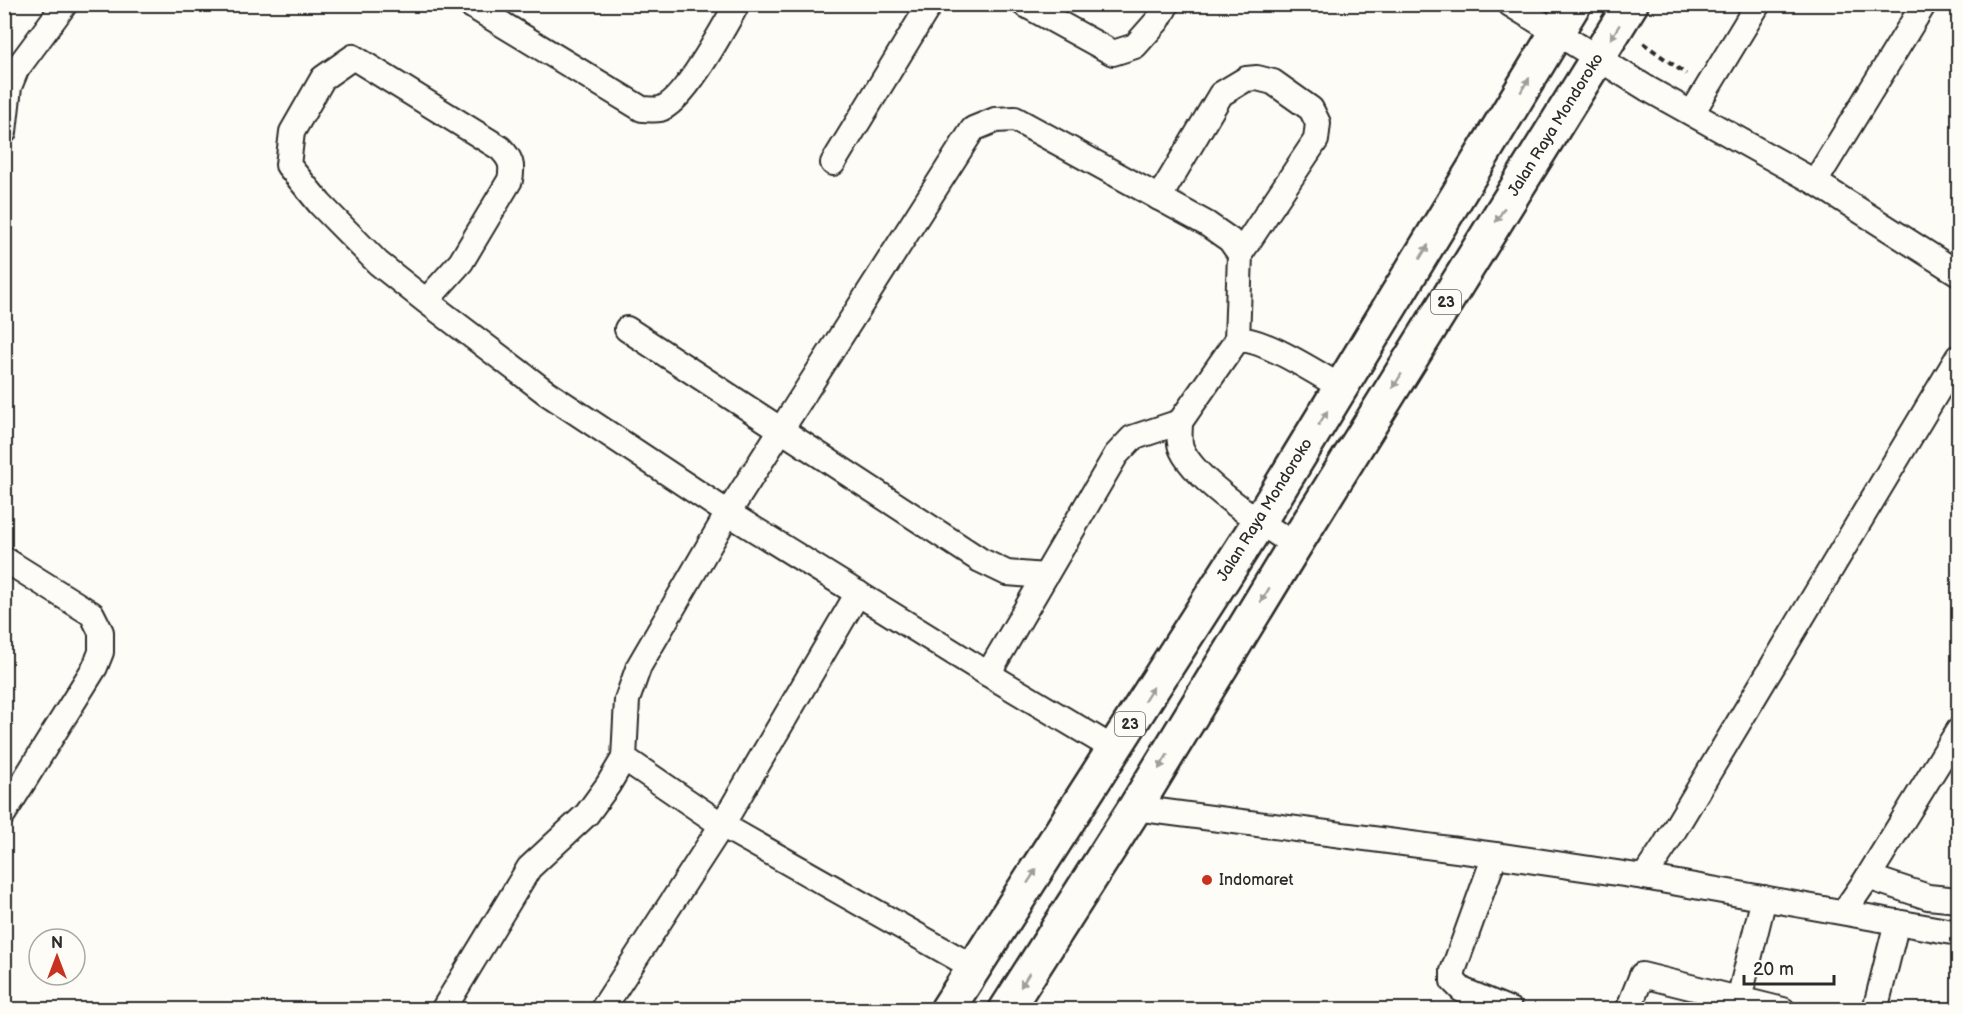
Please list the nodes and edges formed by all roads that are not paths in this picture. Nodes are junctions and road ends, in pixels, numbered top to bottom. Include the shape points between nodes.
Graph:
1 (469, 4) edge
2 (736, 4) edge
3 (930, 4) edge
4 (1024, 4) edge
5 (1167, 4) edge
6 (1510, 4) edge
7 (1574, 4) edge
8 (1631, 4) edge
9 (1758, 4) edge
10 (1924, 4) edge
11 (65, 6) edge
12 (1557, 33) junction
13 (1598, 59) junction
14 (1692, 113) junction
15 (4, 132) edge
16 (833, 163) dead end
17 (1815, 182) junction
18 (1159, 198) junction
19 (1240, 254) junction
20 (1959, 273) edge
21 (426, 301) junction
22 (627, 329) dead end
23 (1237, 340) junction
24 (1959, 357) edge
25 (1342, 388) junction
26 (1179, 422) junction
27 (781, 430) junction
28 (728, 513) junction
29 (1259, 522) junction
30 (1295, 545) junction
31 (4, 559) edge
32 (1045, 576) junction
33 (858, 593) junction
34 (988, 674) junction
35 (1959, 731) edge
36 (1114, 749) junction
37 (624, 758) junction
38 (1135, 808) junction
39 (4, 813) edge
40 (722, 825) junction
41 (1495, 855) junction
42 (1644, 877) junction
43 (1868, 877) junction
44 (1764, 898) junction
45 (1959, 900) edge
46 (1844, 912) junction
47 (1897, 922) junction
48 (1000, 925) junction
49 (1959, 933) edge
50 (1043, 950) junction
51 (973, 967) junction
52 (1739, 999) junction
53 (443, 1010) edge
54 (602, 1010) edge
55 (947, 1010) edge
56 (1006, 1010) edge
57 (1510, 1010) edge
58 (1628, 1010) edge
59 (1783, 1010) edge
60 (1875, 1010) edge

1 - 2 street via 642,109 660,109 676,99
3 - 16 street
4 - 5 street via 1113,53 1135,46
6 - 12 street
7 - 12 highway, Jalan Raya Mondoroko / 23
8 -> 13 highway, Jalan Raya Mondoroko / 23
9 - 14 street
10 - 17 street
11 - 15 street via 16,70 9,87
12 - 13 street
25 -> 12 highway, Jalan Raya Mondoroko / 23
13 - 14 street
13 -> 30 highway, Jalan Raya Mondoroko / 23
14 - 17 street
17 - 20 street
18 - 19 street via 1230,240
18 - 19 street via 1221,94 1246,79 1273,82 1311,109 1318,123 1316,140
18 - 27 street via 1015,119 994,120 973,129
19 - 23 street
21 - 21 street via 461,262 510,180 510,157 353,57 323,78 292,132 288,165 378,263
21 - 28 street via 547,393
22 - 27 street
23 - 25 street via 1250,340 1302,363
23 - 26 street
24 - 42 street
29 -> 25 highway, Jalan Raya Mondoroko / 23
26 - 29 street via 1180,446 1187,460
26 - 32 street via 1124,444
27 - 28 street
27 - 32 street via 980,560 1007,573
28 - 33 street
28 - 37 street via 639,666 627,700
29 - 30 street
36 -> 29 highway, Jalan Raya Mondoroko / 23
30 -> 38 highway, Jalan Raya Mondoroko / 23
31 - 39 street via 92,614 101,632 94,667
32 - 34 street
33 - 34 street
33 - 40 street
34 - 36 street
35 - 43 street
48 -> 36 highway, Jalan Raya Mondoroko / 23
37 - 40 street
37 - 53 street via 587,814 529,868
38 - 41 street
38 - 50 highway, Jalan Raya Mondoroko / 23
40 - 51 street
40 - 54 street
41 - 42 street
41 - 57 street via 1454,971 1454,981 1462,990
42 - 44 street
43 - 45 street via 1928,897
43 - 46 street
44 - 46 street
44 - 52 street
46 - 47 street
47 - 49 street
47 - 60 street
48 - 50 highway
48 - 51 highway, Jalan Raya Mondoroko / 23
50 -> 56 highway, Jalan Raya Mondoroko / 23
51 - 55 highway, Jalan Raya Mondoroko / 23
52 - 58 street via 1642,975
52 - 59 street

